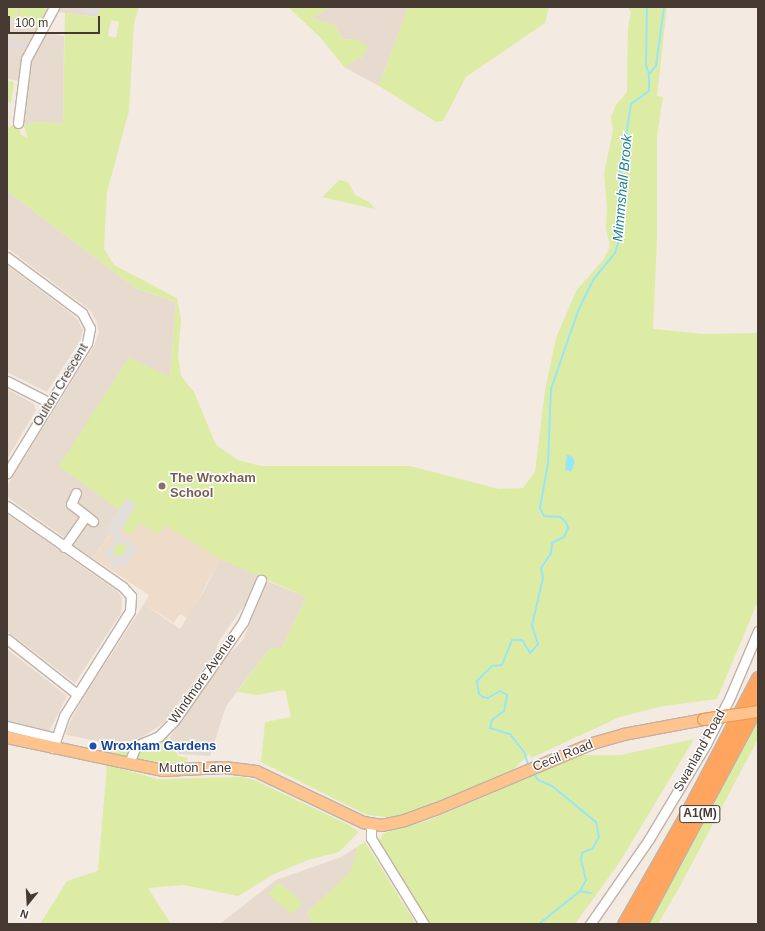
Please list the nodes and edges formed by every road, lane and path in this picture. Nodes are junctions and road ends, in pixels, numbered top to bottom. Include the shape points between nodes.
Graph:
1 (54, 7) edge
2 (18, 123) dead end
3 (7, 257) edge
4 (7, 381) edge
5 (50, 404) junction
6 (7, 473) edge
7 (76, 493) dead end
8 (7, 506) edge
9 (64, 547) junction
10 (261, 580) dead end
11 (758, 631) edge
12 (7, 639) edge
13 (758, 678) edge
14 (78, 694) junction
15 (758, 703) edge
16 (758, 711) edge
17 (7, 726) edge
18 (7, 737) edge
19 (55, 743) junction
20 (129, 763) junction
21 (373, 824) junction
22 (424, 924) edge
23 (590, 924) edge
24 (624, 924) edge
25 (640, 924) edge

1 - 2 street via 26,60
3 - 5 street, Oulton Crescent via 82,313 90,328 89,339
4 - 5 street
5 - 6 street, Oulton Crescent
7 - 9 street via 71,504 89,519
8 - 9 street
9 - 14 street via 123,587 129,592 132,602 129,614
10 - 20 street, Windmore Avenue via 243,622 174,721 159,736 136,746
11 - 23 street, Swanland Road via 730,697 706,744 649,838
12 - 14 street
13 - 24 highway, A1(M) via 685,818
14 - 19 street via 64,716
15 - 25 highway, A1(M)
16 - 21 main road, Cecil Road, bridge via 622,734 404,820 388,825
17 - 19 street, Mutton Lane
18 - 19 main road, Mutton Lane
19 - 20 main road, Mutton Lane
20 - 21 main road, Mutton Lane via 162,770 224,767 256,771
21 - 22 street via 371,838

